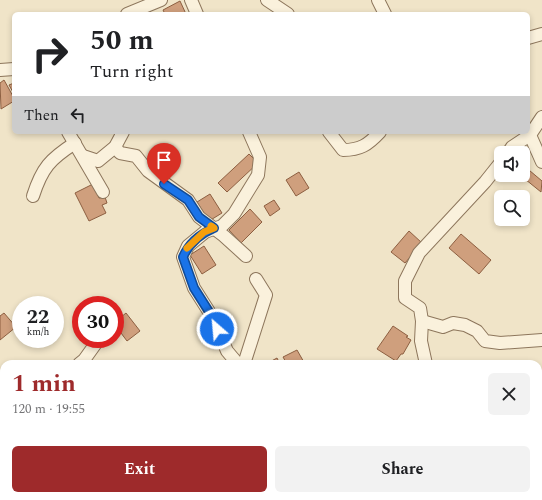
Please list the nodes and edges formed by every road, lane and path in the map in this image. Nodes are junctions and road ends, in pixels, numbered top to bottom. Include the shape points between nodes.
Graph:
1 (161, 0) edge
2 (191, 0) edge
3 (267, 0) edge
4 (378, 0) edge
5 (132, 12) edge
6 (196, 12) edge
7 (285, 12) edge
8 (383, 12) edge
9 (542, 34) edge
10 (530, 37) edge
11 (12, 69) edge
12 (0, 70) edge
13 (542, 117) edge
14 (69, 134) edge
15 (122, 134) edge
16 (250, 134) edge
17 (331, 134) edge
18 (378, 134) edge
19 (530, 135) junction
20 (75, 143) junction
21 (514, 146) edge
22 (115, 147) junction
23 (83, 156) junction
24 (542, 162) edge
25 (494, 171) edge
26 (103, 192) dead end
27 (33, 196) dead end
28 (214, 228) junction
29 (246, 256) dead end
30 (256, 278) dead end
31 (422, 321) junction
32 (542, 340) edge
33 (93, 348) edge
34 (84, 360) edge
35 (234, 360) edge
36 (245, 360) edge
37 (425, 360) edge

1 - 5 street
2 - 6 street
3 - 7 street
4 - 8 street
9 - 10 street
11 - 12 street
13 - 19 street
14 - 20 street
15 - 22 street
16 - 28 street via 260,157 258,175 234,214 222,226
17 - 18 street via 343,150 356,150 372,141
19 - 21 street
19 - 24 street
20 - 23 street
20 - 27 street via 53,157 39,177
22 - 23 street via 98,161
22 - 28 street via 120,153 136,156 148,171 188,200 199,217
23 - 26 street
25 - 31 street via 419,253 405,281 405,298 420,308
28 - 29 street
28 - 35 street via 204,232 188,246 183,257 194,288 213,318 226,351
30 - 36 street via 266,295
31 - 32 street via 443,327 453,323 465,325 477,331 485,341 500,343
31 - 37 street via 421,341
33 - 34 street

